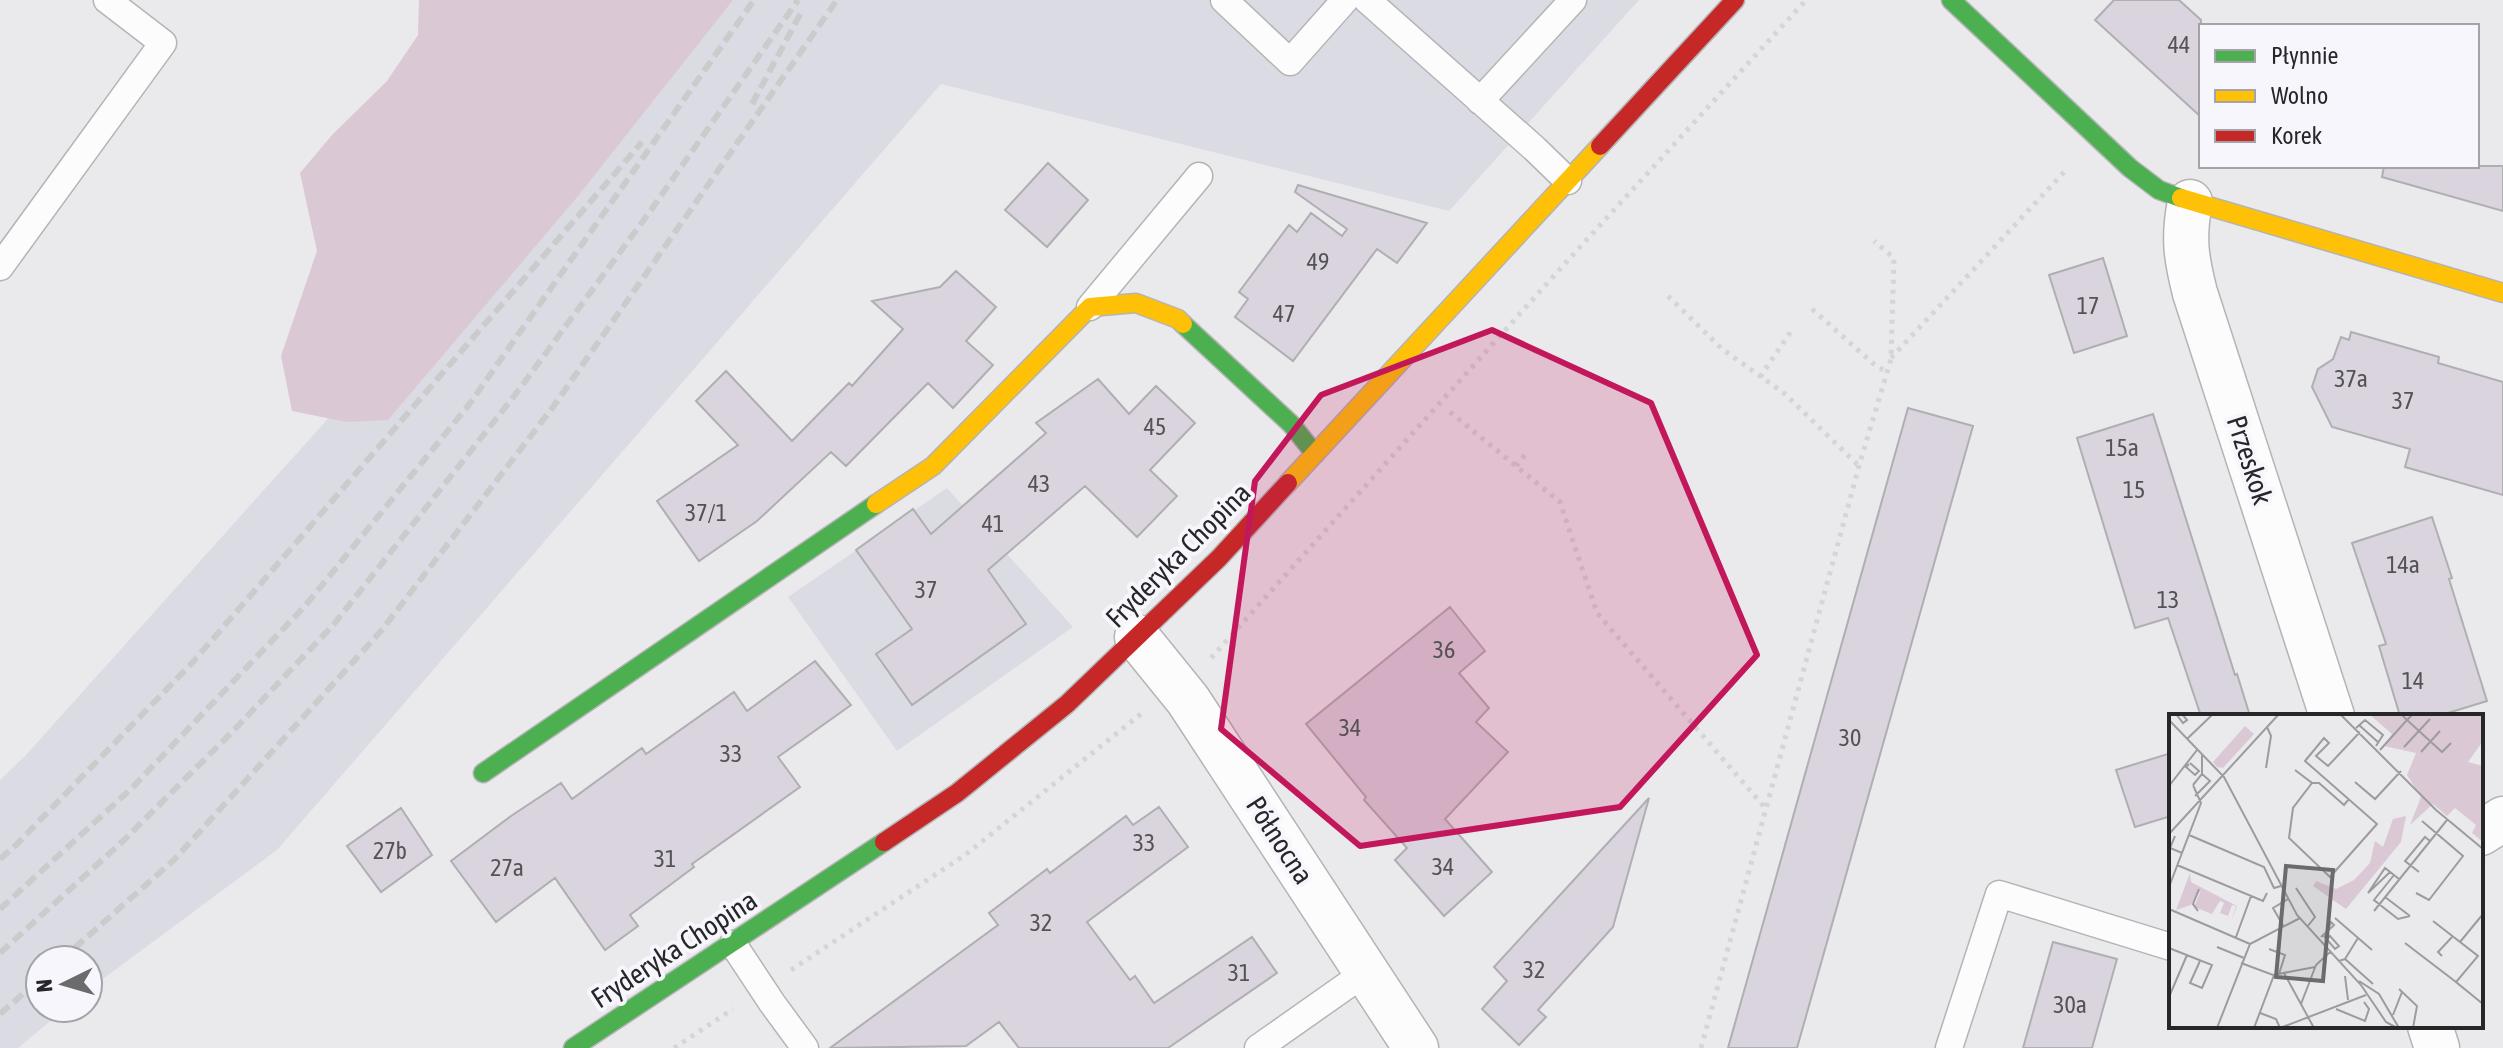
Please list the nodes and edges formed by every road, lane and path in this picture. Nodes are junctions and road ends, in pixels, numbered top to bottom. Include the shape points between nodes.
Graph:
1 (107, 0) edge
2 (1224, 0) edge
3 (1345, 0) edge
4 (1367, 0) edge
5 (1735, 0) edge
6 (1951, 0) edge
7 (1564, 3) edge
8 (1480, 101) junction
9 (2077, 158) dead end
10 (1199, 176) dead end
11 (1568, 181) junction
12 (2190, 202) junction
13 (1874, 241) dead end
14 (0, 267) edge
15 (2503, 293) edge
16 (1668, 296) dead end
17 (1090, 307) junction
18 (1812, 309) dead end
19 (1792, 330) dead end
20 (1891, 359) junction
21 (1887, 371) junction
22 (1760, 377) junction
23 (1450, 412) dead end
24 (1528, 451) dead end
25 (1315, 454) junction
26 (1516, 466) junction
27 (1859, 466) junction
28 (1137, 637) junction
29 (2331, 714) edge
30 (483, 773) dead end
31 (1767, 809) junction
32 (2503, 819) edge
33 (2483, 832) edge
34 (733, 944) junction
35 (2169, 946) edge
36 (1366, 972) junction
37 (2431, 1028) edge
38 (573, 1048) edge
39 (805, 1048) edge
40 (1258, 1048) edge
41 (1416, 1048) edge
42 (1701, 1048) edge
43 (1949, 1048) edge
44 (2437, 1048) edge

1 - 14 lane via 163,43
2 - 3 lane via 1290,62
4 - 8 lane
5 - 11 street, Fryderyka Chopina
6 - 12 street via 2130,168 2159,190
7 - 8 lane
8 - 11 lane
9 - 20 path
10 - 17 lane
11 - 25 street, Fryderyka Chopina
12 - 15 street
12 - 29 street, Przeskok via 2185,246 2195,293
13 - 20 path via 1894,258
16 - 22 path via 1721,348
17 - 25 street via 1136,303 1178,319 1291,424
17 - 30 street via 933,466
18 - 21 path
19 - 22 path
20 - 21 path
21 - 27 path
22 - 27 path via 1785,394
23 - 26 path
24 - 26 path
25 - 28 street, Fryderyka Chopina
26 - 31 path via 1560,502 1597,613
27 - 31 path
28 - 34 street, Fryderyka Chopina via 1067,704 957,793
28 - 36 street, Północna via 1188,700
31 - 42 path
32 - 33 street
34 - 38 street, Fryderyka Chopina
34 - 39 lane
35 - 43 lane via 1999,894
36 - 40 lane
36 - 41 street, Północna
37 - 44 street

